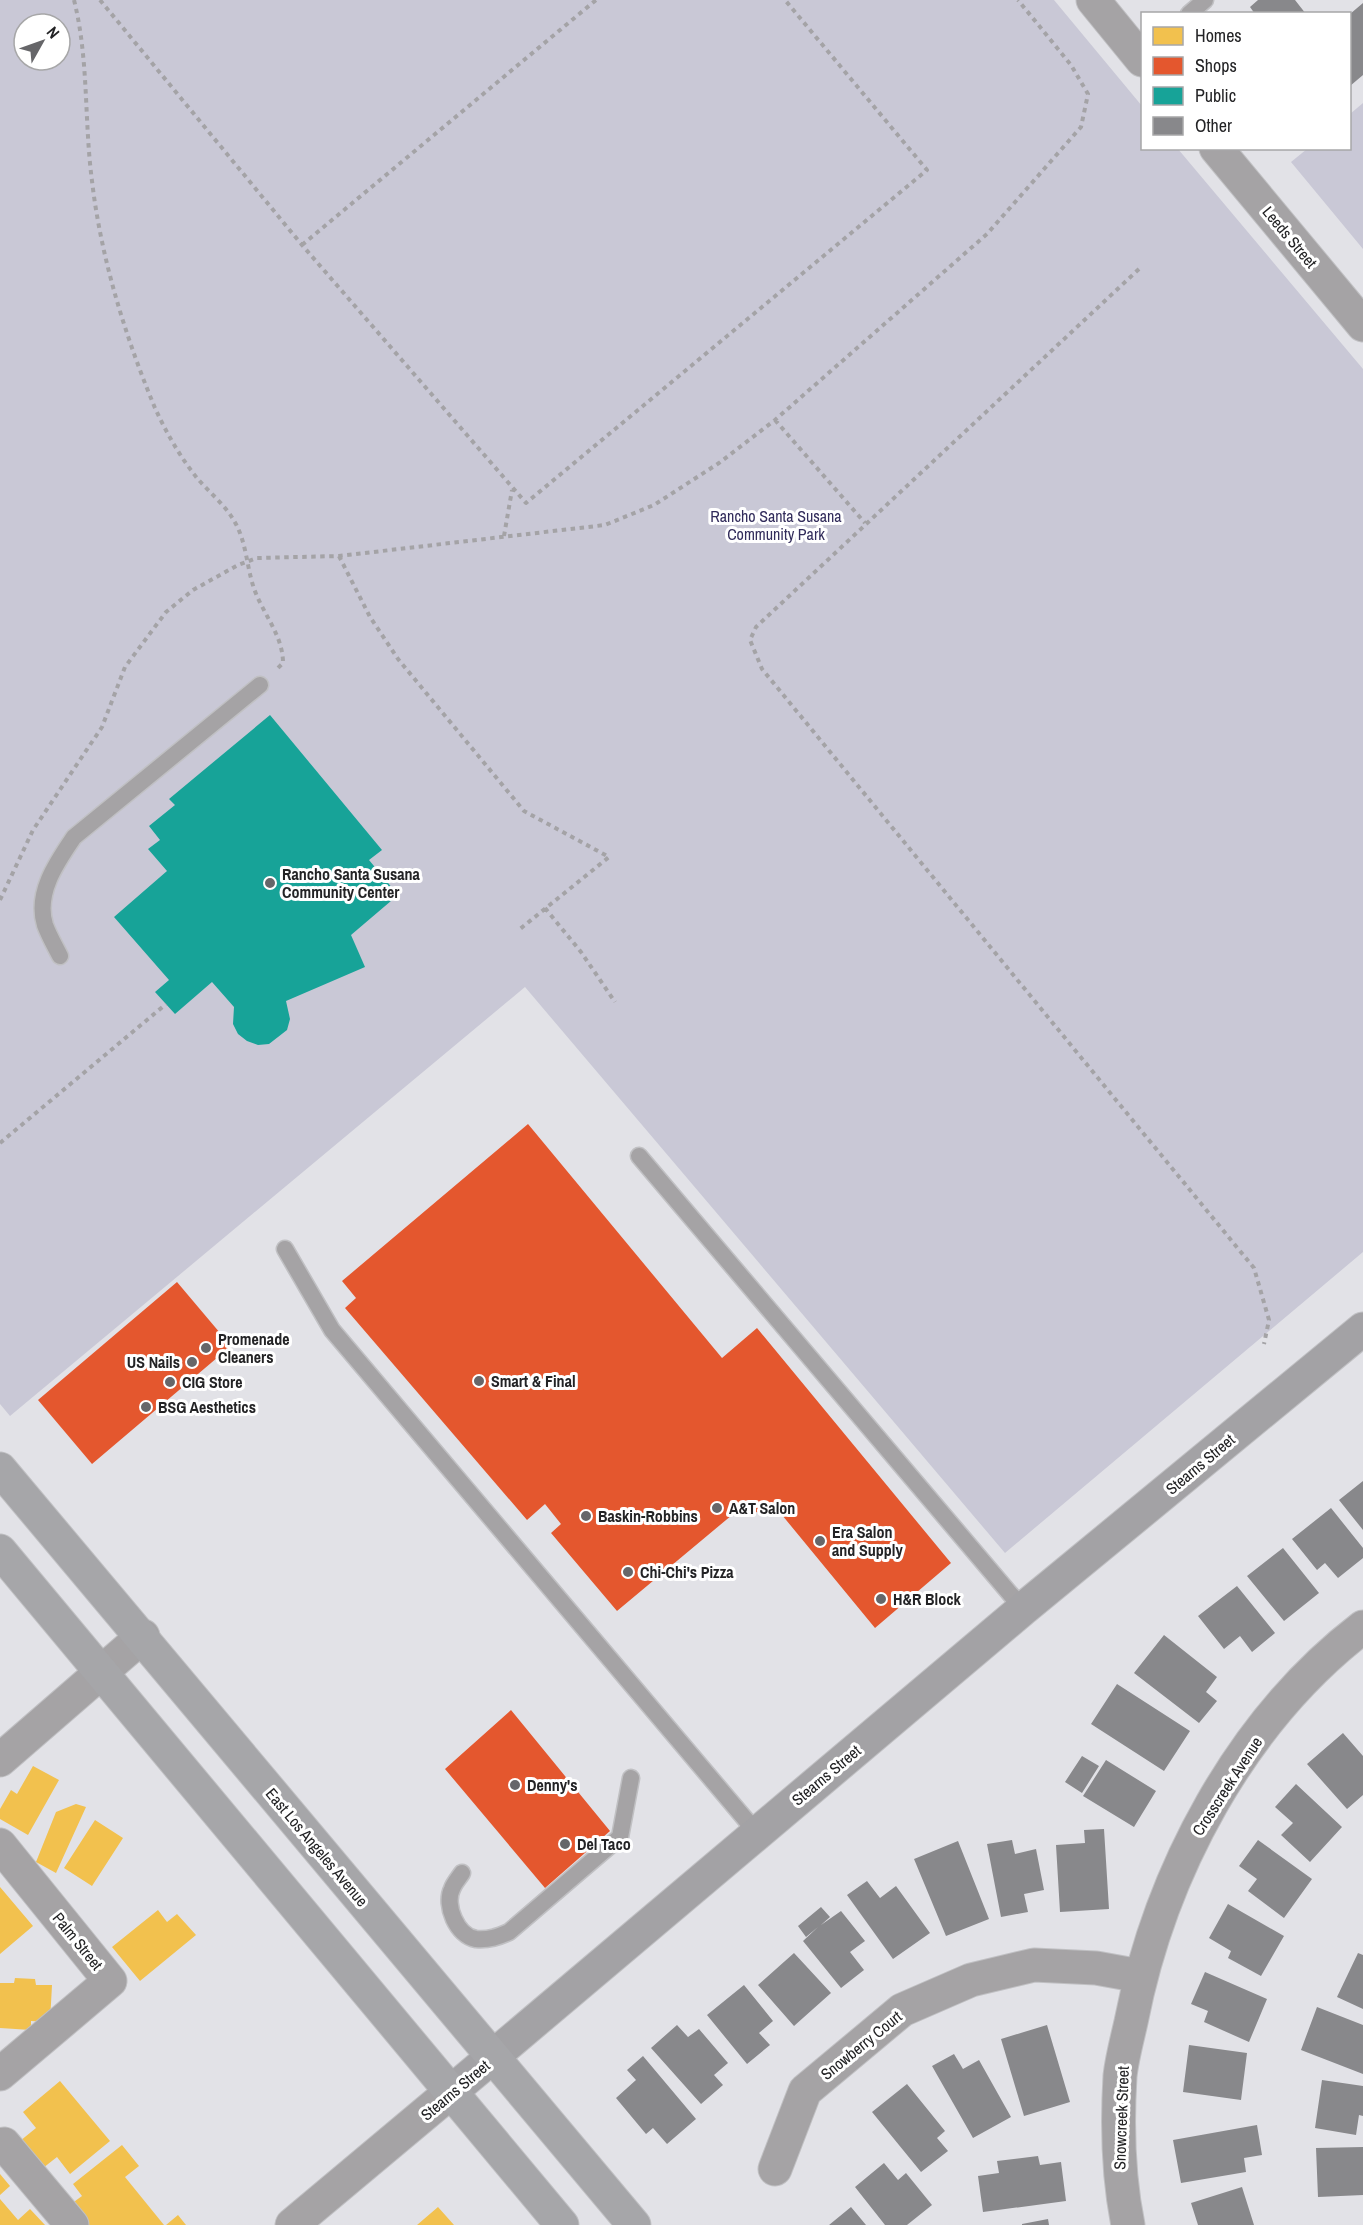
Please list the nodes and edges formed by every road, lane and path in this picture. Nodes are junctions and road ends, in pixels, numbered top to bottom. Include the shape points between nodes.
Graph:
1 (75, 0) edge
2 (100, 0) edge
3 (596, 0) edge
4 (785, 0) edge
5 (1017, 0) edge
6 (1093, 0) edge
7 (1205, 0) edge
8 (1191, 12) edge
9 (1141, 56) edge
10 (1218, 150) edge
11 (303, 245) junction
12 (1139, 269) dead end
13 (1363, 325) edge
14 (775, 420) junction
15 (512, 489) junction
16 (865, 523) junction
17 (504, 536) junction
18 (339, 556) junction
19 (247, 562) junction
20 (260, 685) joint
21 (0, 900) edge
22 (545, 908) junction
23 (520, 929) dead end
24 (60, 956) dead end
25 (615, 1002) dead end
26 (166, 1004) dead end
27 (0, 1143) edge
28 (639, 1156) dead end
29 (285, 1249) dead end
30 (1363, 1329) edge
31 (1264, 1344) dead end
32 (0, 1469) edge
33 (0, 1551) edge
34 (1023, 1609) junction
35 (1363, 1628) edge
36 (142, 1636) junction
37 (102, 1671) junction
38 (0, 1760) edge
39 (631, 1778) dead end
40 (757, 1833) junction
41 (0, 1845) edge
42 (462, 1873) dead end
43 (1140, 1976) junction
44 (493, 2057) junction
45 (0, 2074) edge
46 (452, 2091) junction
47 (4, 2144) dead end
48 (775, 2169) dead end
49 (72, 2225) edge
50 (292, 2225) edge
51 (562, 2225) edge
52 (634, 2225) edge
53 (1128, 2225) edge

1 - 19 path via 88,93 92,180 105,254 128,337 172,442 196,477 233,518
2 - 11 path
3 - 11 path
4 - 15 path via 927,170 526,503
5 - 14 path via 1071,65 1088,94 1081,127 987,234
6 - 9 street
7 - 8 lane
10 - 13 street, Leeds Street
11 - 15 path
12 - 16 path
14 - 16 path
14 - 17 path via 654,505 605,525
15 - 17 path
16 - 31 path via 756,627 750,640 762,669 1254,1268 1269,1320
17 - 18 path
18 - 19 path via 257,558
18 - 22 path via 370,617 398,659 524,811 609,856
19 - 20 path via 253,587 283,646 283,663
19 - 21 path via 193,590 166,612 142,642 125,667 102,728 33,830
20 - 24 lane via 74,837 54,866 43,899 45,924
22 - 23 path
22 - 25 path
26 - 27 path
28 - 34 lane
29 - 40 lane via 332,1330
30 - 34 main road, Stearns Street
32 - 36 main road, East Los Angeles Avenue
33 - 37 main road
34 - 40 main road, Stearns Street
35 - 43 street, Crosscreek Avenue via 1342,1643 1282,1706 1236,1765 1193,1839
36 - 37 street
36 - 44 main road, East Los Angeles Avenue
37 - 38 street
37 - 46 main road
39 - 42 lane via 620,1837 509,1932 492,1939 473,1939 461,1929 451,1912 450,1891
40 - 44 main road, Stearns Street
41 - 45 street, Palm Street via 110,1981
43 - 48 street, Snowberry Court via 1096,1968 1034,1965 971,1980 902,2010 805,2091
43 - 53 street, Snowcreek Street via 1120,2074 1119,2179
44 - 46 main road, Stearns Street
44 - 52 main road, East Los Angeles Avenue
46 - 50 street, Stearns Street
46 - 51 main road
47 - 49 street

